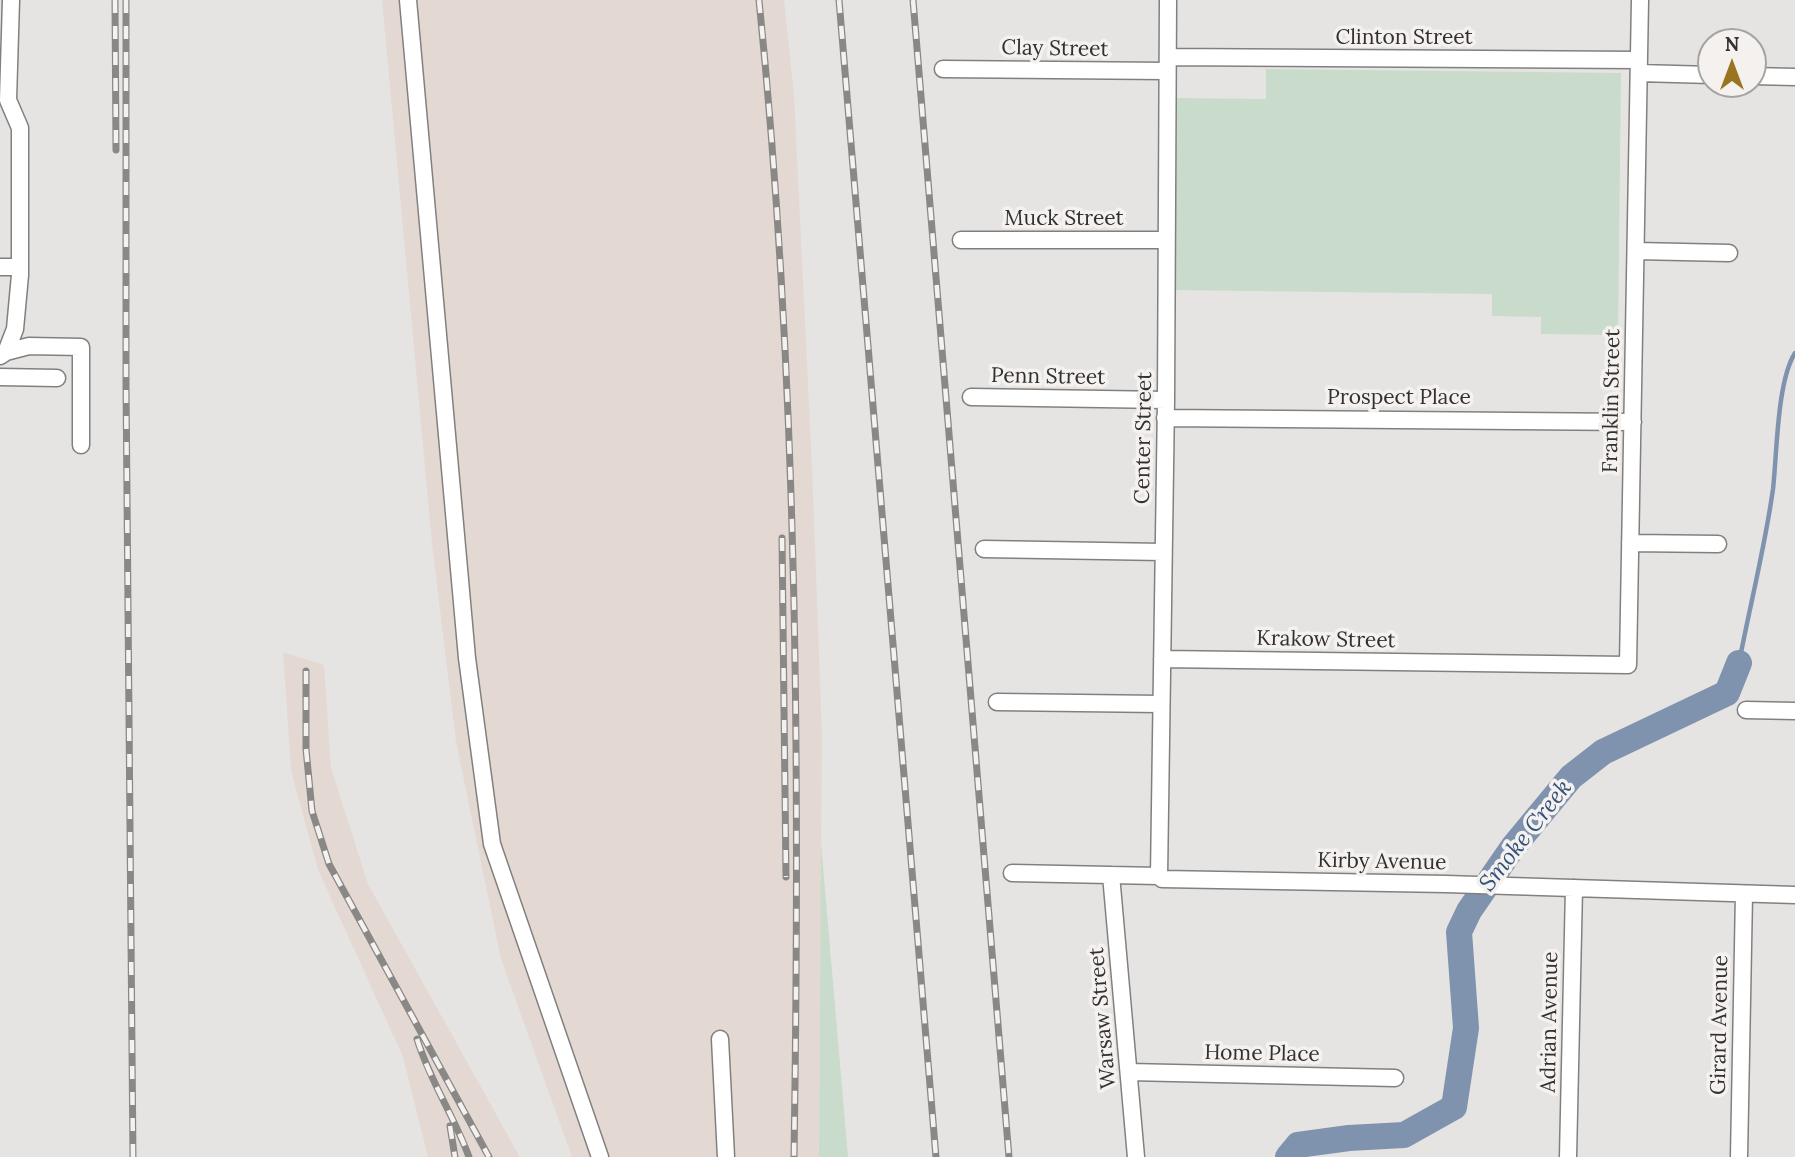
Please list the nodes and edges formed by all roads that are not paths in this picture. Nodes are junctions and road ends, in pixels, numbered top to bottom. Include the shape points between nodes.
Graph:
1 (11, 0) edge
2 (408, 0) edge
3 (1168, 0) edge
4 (1640, 0) edge
5 (1168, 64) junction
6 (1639, 67) junction
7 (943, 69) dead end
8 (1697, 73) edge
9 (1767, 76) edge
10 (1795, 77) edge
11 (961, 240) dead end
12 (1166, 240) junction
13 (1636, 251) junction
14 (1728, 253) dead end
15 (0, 267) edge
16 (20, 267) junction
17 (3, 354) edge
18 (0, 377) edge
19 (57, 378) dead end
20 (971, 397) dead end
21 (1166, 400) junction
22 (1165, 418) junction
23 (1633, 422) junction
24 (81, 445) dead end
25 (1630, 543) junction
26 (1718, 544) dead end
27 (984, 549) dead end
28 (1163, 552) junction
29 (1162, 659) junction
30 (1490, 663) joint
31 (997, 702) dead end
32 (1161, 704) junction
33 (1746, 710) dead end
34 (1795, 711) edge
35 (1012, 873) dead end
36 (1111, 875) junction
37 (1159, 876) junction
38 (1574, 888) junction
39 (1744, 894) junction
40 (1795, 895) edge
41 (720, 1039) dead end
42 (1129, 1072) junction
43 (1395, 1079) dead end
44 (600, 1157) edge
45 (726, 1157) edge
46 (1136, 1157) edge
47 (1568, 1157) edge
48 (1739, 1157) edge

1 - 16 street via 8,100 20,128
2 - 44 street via 467,658 492,844
3 - 5 street, Center Street
4 - 6 street, Franklin Street
5 - 6 street, Clinton Street
5 - 7 street, Clay Street
5 - 12 street, Center Street
6 - 8 street, Clinton Street
6 - 13 street, Franklin Street
9 - 10 street
11 - 12 street, Muck Street
12 - 21 street, Center Street
13 - 14 street
13 - 23 street, Franklin Street
15 - 16 street
16 - 17 street via 15,329
17 - 24 street via 29,346 81,347
18 - 19 street
20 - 21 street, Penn Street
21 - 22 street, Center Street
22 - 23 street, Prospect Place
22 - 28 street, Center Street
23 - 25 street, Franklin Street
25 - 26 street
25 - 30 street, Franklin Street via 1628,665
27 - 28 street
28 - 29 street, Center Street
29 - 30 street, Krakow Street
29 - 32 street, Center Street
31 - 32 street
32 - 37 street, Center Street
33 - 34 street
35 - 36 street, Kirby Avenue
36 - 37 street, Kirby Avenue
36 - 42 street, Warsaw Street
37 - 38 street, Kirby Avenue
38 - 39 street, Kirby Avenue
38 - 47 street, Adrian Avenue
39 - 40 street, Kirby Avenue
39 - 48 street, Girard Avenue
41 - 45 street
42 - 43 street, Home Place
42 - 46 street, Warsaw Street

